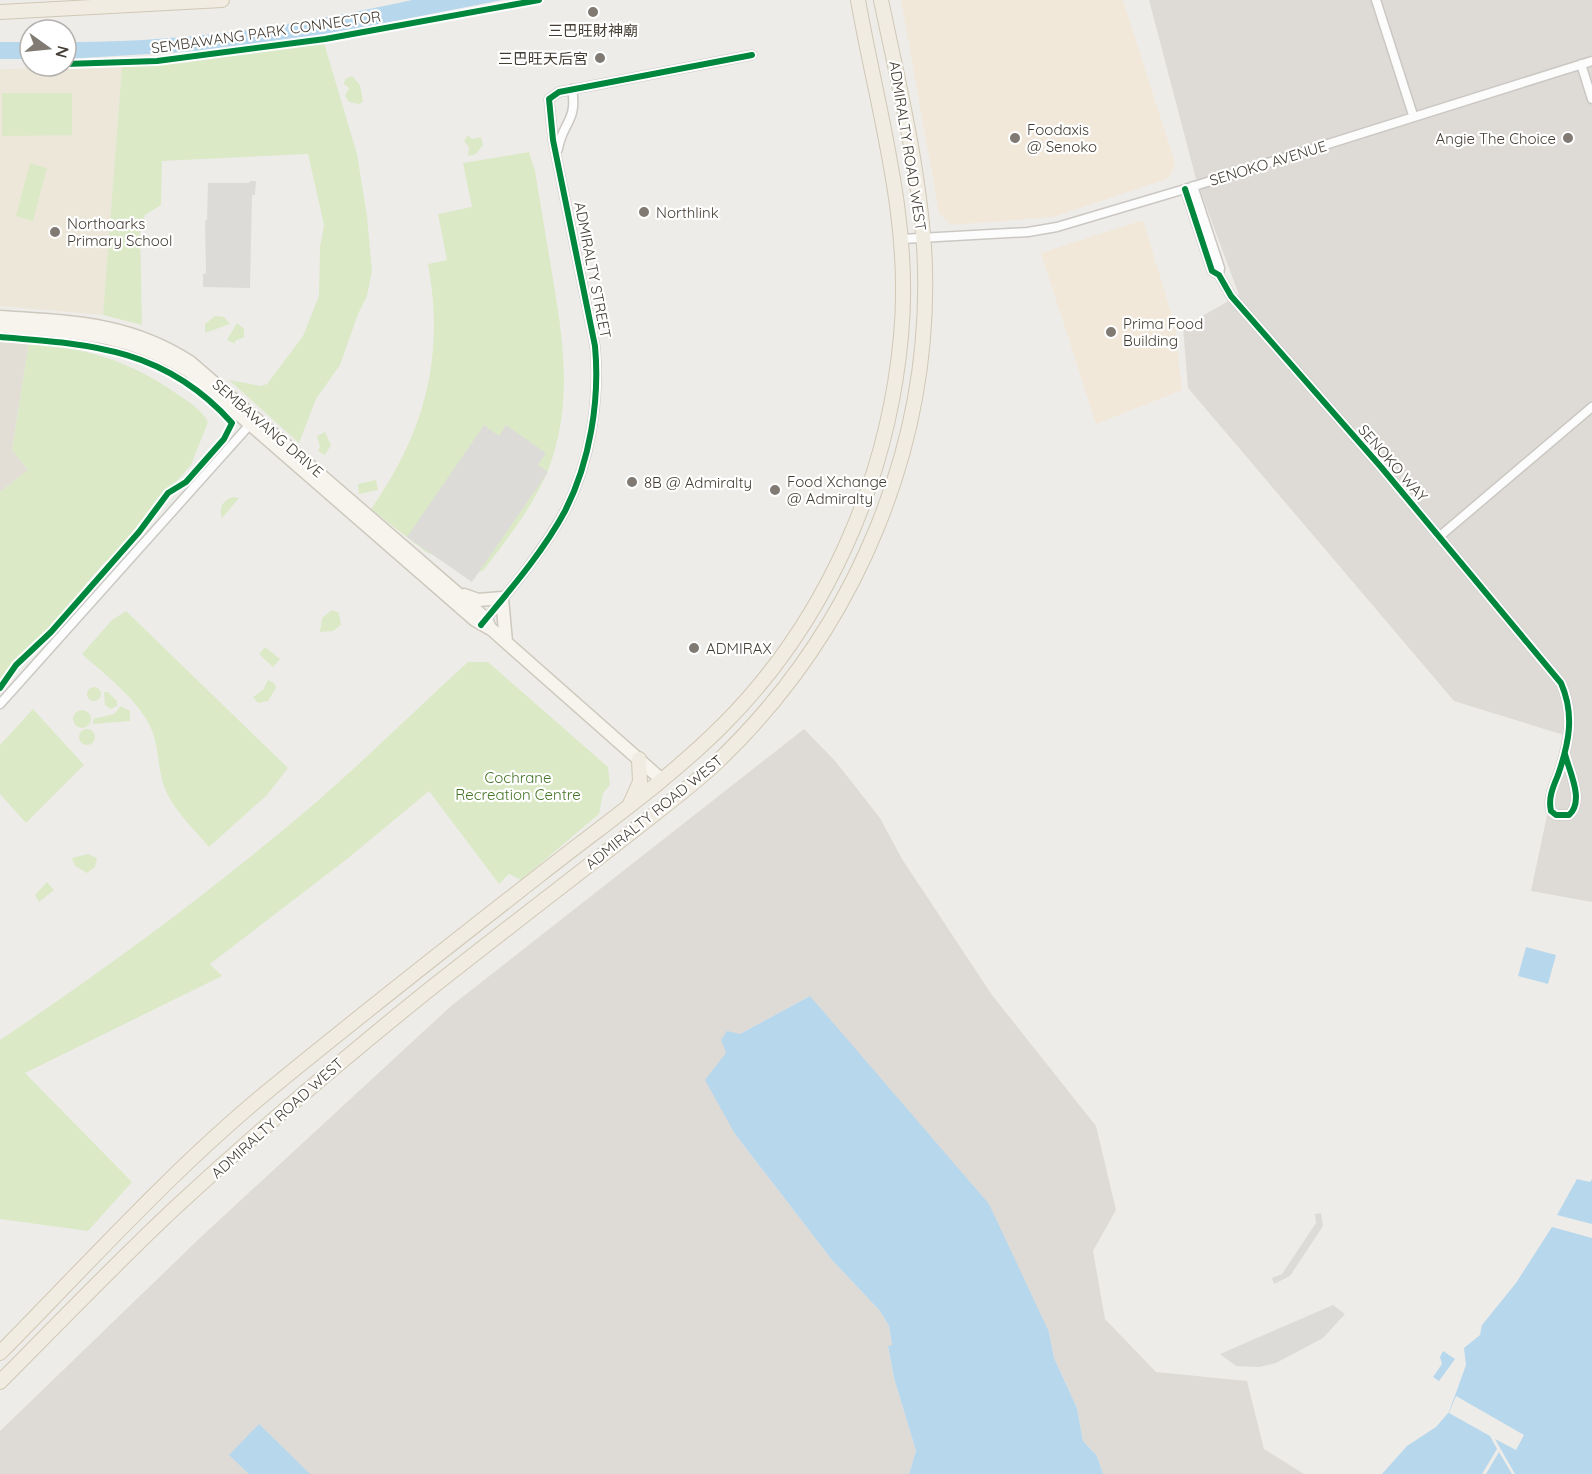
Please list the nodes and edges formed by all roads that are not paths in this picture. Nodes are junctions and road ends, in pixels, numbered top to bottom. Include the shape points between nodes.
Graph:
1 (222, 0) edge
2 (858, 0) edge
3 (881, 0) edge
4 (1376, 0) edge
5 (0, 12) edge
6 (752, 55) dead end
7 (1592, 61) edge
8 (1581, 64) junction
9 (572, 89) junction
10 (1592, 99) edge
11 (1413, 116) junction
12 (558, 153) junction
13 (1189, 188) junction
14 (902, 239) junction
15 (923, 239) junction
16 (0, 317) edge
17 (0, 326) edge
18 (1592, 407) edge
19 (253, 421) junction
20 (1440, 536) junction
21 (457, 593) junction
22 (502, 598) junction
23 (486, 624) junction
24 (506, 642) junction
25 (0, 704) edge
26 (1565, 754) junction
27 (639, 759) junction
28 (662, 780) junction
29 (693, 782) junction
30 (628, 808) junction
31 (101, 1280) junction
32 (66, 1286) junction
33 (0, 1353) edge
34 (0, 1382) edge

1 - 5 main road
2 - 14 main road, ADMIRALTY ROAD WEST via 893,173
3 - 15 main road, ADMIRALTY ROAD WEST via 904,107
4 - 11 street
6 - 9 street, ADMIRALTY STREET
7 - 8 street, SENOKO AVENUE
8 - 10 street
8 - 11 street, SENOKO AVENUE
9 - 12 street, ADMIRALTY STREET via 574,111 560,139
9 - 12 street, ADMIRALTY STREET via 549,99
11 - 13 street, SENOKO AVENUE
12 - 22 street, ADMIRALTY STREET via 595,346 593,418 582,466 564,512
13 - 15 street, SENOKO AVENUE via 1042,230
13 - 20 street, SENOKO WAY via 1220,276 1231,296
14 - 15 street, SENOKO AVENUE
14 - 28 main road, ADMIRALTY ROAD WEST via 902,325 891,404 874,471 843,553 803,624 758,686 726,722
15 - 29 main road, ADMIRALTY ROAD WEST via 925,312 919,380 879,525 857,576 819,641 776,699
16 - 19 main road, SEMBAWANG DRIVE via 92,324 148,339 190,362
17 - 19 main road, SEMBAWANG DRIVE via 88,333 146,347 189,371
18 - 20 street
19 - 21 main road, SEMBAWANG DRIVE
19 - 23 main road, SEMBAWANG DRIVE
19 - 25 street
20 - 26 street, SENOKO WAY via 1561,683 1570,706
21 - 22 main road via 478,600
21 - 23 main road, SEMBAWANG DRIVE
22 - 23 street, ADMIRALTY STREET
22 - 24 main road
23 - 24 main road, SEMBAWANG DRIVE
24 - 27 main road, SEMBAWANG DRIVE
26 - 26 street, SENOKO WAY via 1576,802 1569,815 1556,815 1551,811 1550,797
27 - 28 main road, SEMBAWANG DRIVE
27 - 30 main road via 640,782
28 - 29 main road via 674,787
28 - 30 main road, ADMIRALTY ROAD WEST
29 - 31 main road, ADMIRALTY ROAD WEST via 335,1065 176,1207
30 - 32 main road, ADMIRALTY ROAD WEST via 260,1098 184,1167
31 - 32 main road via 89,1273
31 - 34 main road, ADMIRALTY ROAD WEST
32 - 33 main road, ADMIRALTY ROAD WEST

